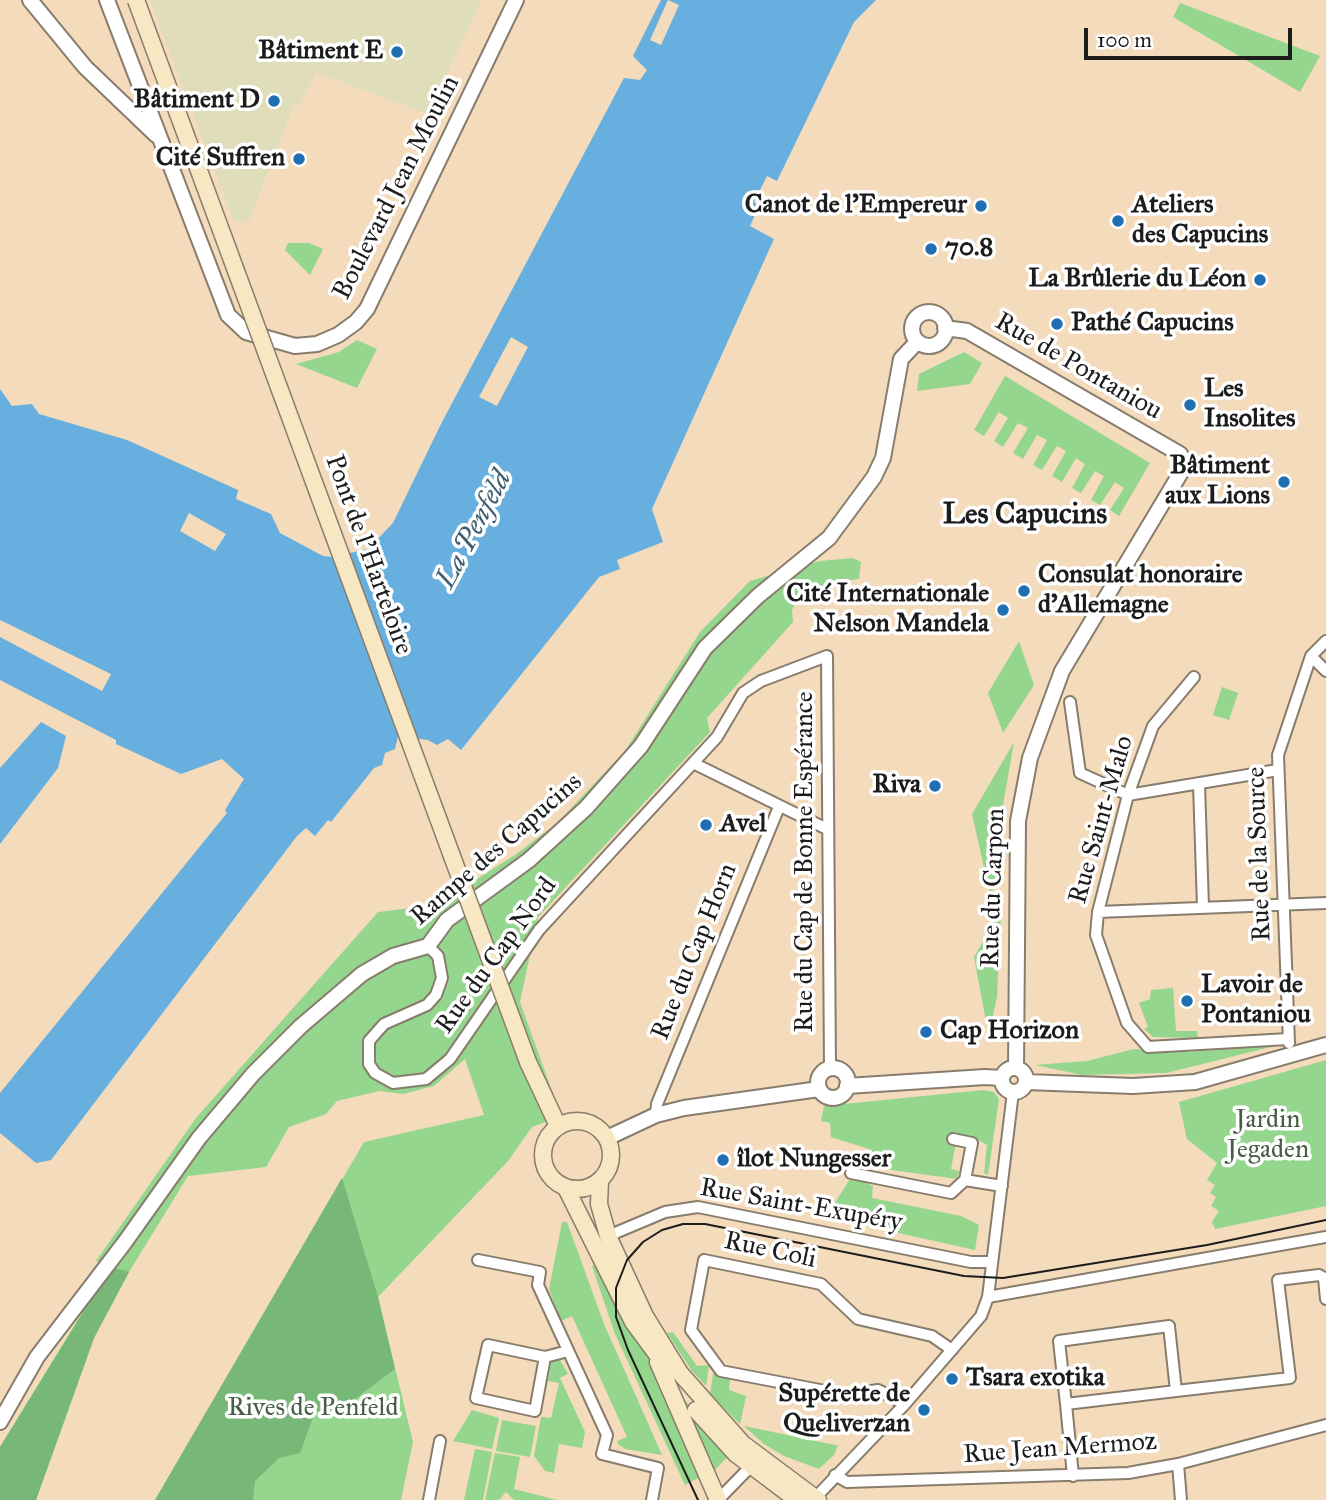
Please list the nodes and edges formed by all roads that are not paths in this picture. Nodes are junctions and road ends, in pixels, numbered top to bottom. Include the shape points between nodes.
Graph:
1 (30, 0) edge
2 (107, 0) edge
3 (136, 0) edge
4 (516, 0) edge
5 (158, 136) junction
6 (945, 328) junction
7 (917, 342) junction
8 (1183, 457) joint
9 (1326, 641) edge
10 (827, 656) joint
11 (1311, 656) junction
12 (1326, 671) edge
13 (1194, 677) dead end
14 (1070, 702) dead end
15 (693, 763) junction
16 (1278, 770) junction
17 (1199, 784) junction
18 (1128, 795) junction
19 (779, 807) junction
20 (827, 829) junction
21 (1326, 903) edge
22 (1284, 905) junction
23 (1203, 907) junction
24 (1098, 912) junction
25 (428, 946) junction
26 (1288, 1039) junction
27 (1326, 1045) edge
28 (1291, 1055) junction
29 (830, 1068) junction
30 (1016, 1068) junction
31 (1002, 1078) junction
32 (1026, 1082) junction
33 (847, 1086) junction
34 (819, 1089) junction
35 (1013, 1092) junction
36 (656, 1115) junction
37 (558, 1126) junction
38 (607, 1138) junction
39 (953, 1139) dead end
40 (851, 1173) dead end
41 (965, 1180) junction
42 (600, 1181) junction
43 (1002, 1186) junction
44 (566, 1188) junction
45 (608, 1236) junction
46 (1326, 1237) edge
47 (478, 1260) dead end
48 (991, 1262) junction
49 (988, 1297) junction
50 (1326, 1299) edge
51 (650, 1348) junction
52 (951, 1350) junction
53 (568, 1351) junction
54 (545, 1357) junction
55 (1176, 1391) junction
56 (905, 1404) junction
57 (1066, 1404) junction
58 (0, 1422) edge
59 (1326, 1425) edge
60 (440, 1441) dead end
61 (755, 1461) junction
62 (1178, 1464) junction
63 (835, 1475) junction
64 (1073, 1476) junction
65 (817, 1499) edge
66 (429, 1500) edge
67 (652, 1500) edge
68 (718, 1500) edge
69 (797, 1500) edge
70 (1181, 1500) edge

1 - 5 street, Boulevard Jean Moulin via 85,67
2 - 5 street, Boulevard Jean Moulin
3 - 37 main road, Pont de l'Harteloire, bridge via 528,1062
4 - 5 street, Boulevard Jean Moulin via 367,309 356,322 317,344 280,344 246,332 228,315
6 - 7 street via 942,339 933,345
6 - 7 street via 937,314 921,314 912,327
6 - 8 street, Rue de Pontaniou via 967,331
7 - 25 street, Rampe des Capucins via 901,359 883,458 837,528 705,648 641,746 586,808 529,860 447,920
8 - 30 street, Rue du Carpon via 1183,469 1062,671 1030,758 1017,821
9 - 11 street
10 - 15 street, Rue du Cap Nord via 761,681 743,693 726,725
10 - 20 street, Rue du Cap de Bonne Espérance
11 - 12 street
11 - 16 street, Rue de la Source via 1280,743
13 - 18 street, Rue Saint-Malo via 1153,726
14 - 18 street via 1080,773
15 - 19 street
15 - 25 street, Rue du Cap Nord via 539,930 450,1059 426,1079 393,1083 374,1073 369,1064 369,1041 384,1024 417,1010 436,995 442,978 438,956
16 - 17 street
16 - 22 street, Rue de la Source
17 - 18 street
17 - 23 street
18 - 24 street, Rue Saint-Malo
19 - 20 street
19 - 36 street, Rue du Cap Horn
20 - 29 street, Rue du Cap de Bonne Espérance
21 - 22 street
22 - 23 street
22 - 26 street, Rue de la Source
23 - 24 street
24 - 26 street, Rue Saint-Malo via 1096,935 1127,1023 1148,1047
25 - 58 street, Rampe des Capucins via 394,956 362,974 253,1074 199,1138 37,1357
26 - 28 street, Rue de la Source
27 - 28 street
28 - 32 street via 1219,1077 1171,1084
29 - 33 street via 843,1072
29 - 34 street via 819,1077
30 - 31 street
30 - 32 street via 1024,1073
31 - 33 street
31 - 35 street
32 - 35 street
33 - 34 street via 833,1097
34 - 36 street
35 - 43 street
36 - 38 street
37 - 38 main road via 584,1122
37 - 44 main road via 544,1143 542,1158 548,1175
38 - 42 main road via 611,1161
39 - 41 street via 972,1143
40 - 41 street via 951,1193
41 - 43 street
42 - 44 main road via 584,1189
42 - 45 main road
43 - 48 street
44 - 51 main road
45 - 48 street, Rue Saint-Exupéry via 665,1212 698,1207 971,1262
45 - 61 main road via 645,1316 680,1373
46 - 49 street
47 - 53 street via 540,1272 538,1285
48 - 49 street
49 - 52 street via 981,1316
50 - 55 street via 1324,1278 1319,1275 1278,1280 1290,1378
51 - 61 main road via 716,1434
51 - 68 main road
52 - 56 street
52 - 56 street, Rue Coli via 932,1336 858,1319 821,1284 704,1260 691,1330 721,1371 846,1395 878,1390
53 - 54 street
53 - 67 street via 607,1435 602,1454 658,1468
54 - 54 street via 488,1345 477,1398 535,1411
55 - 57 street
55 - 57 street via 1169,1326 1059,1341
56 - 63 street
57 - 64 street
59 - 62 street, Rue Jean Mermoz
60 - 66 street
61 - 65 main road
61 - 68 street
61 - 69 main road
62 - 64 street, Rue Jean Mermoz
62 - 70 street
63 - 64 street, Rue Jean Mermoz via 848,1482
63 - 65 street

